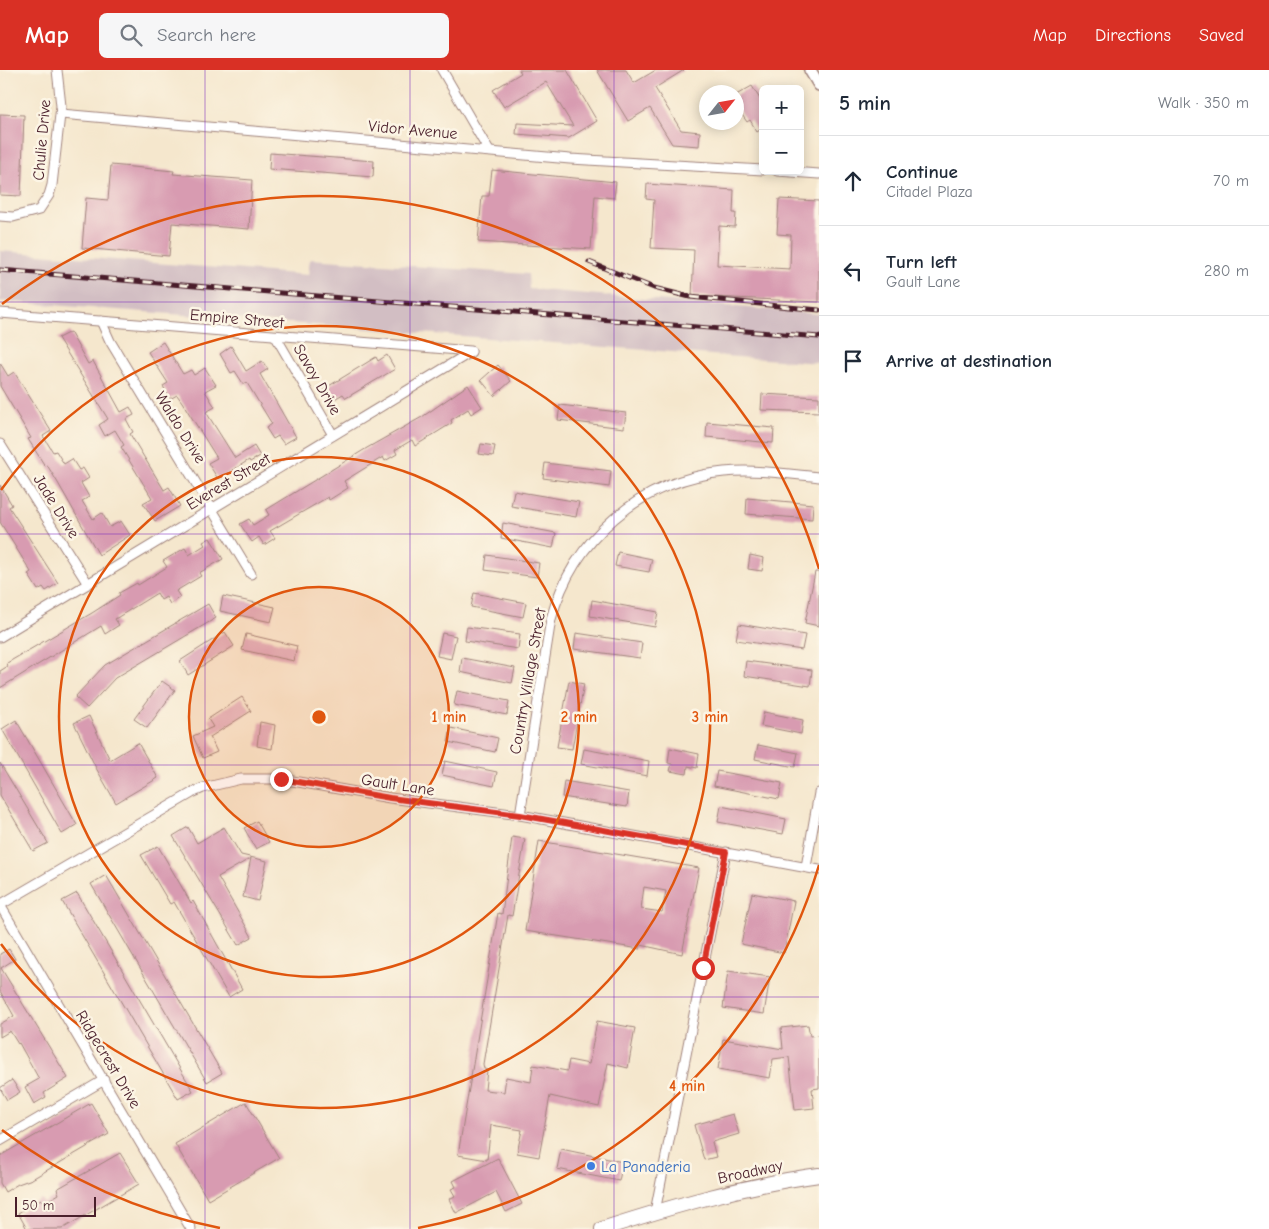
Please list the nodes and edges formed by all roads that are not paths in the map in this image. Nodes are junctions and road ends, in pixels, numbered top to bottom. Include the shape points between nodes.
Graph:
1 (57, 70) edge
2 (442, 70) edge
3 (810, 70) edge
4 (819, 85) edge
5 (60, 114) junction
6 (488, 151) junction
7 (759, 170) edge
8 (804, 173) edge
9 (819, 174) edge
10 (0, 216) edge
11 (0, 313) edge
12 (101, 321) junction
13 (276, 337) junction
14 (471, 352) joint
15 (333, 435) junction
16 (0, 444) edge
17 (819, 477) edge
18 (213, 508) junction
19 (252, 574) dead end
20 (88, 584) junction
21 (0, 637) edge
22 (819, 793) edge
23 (520, 815) junction
24 (726, 852) junction
25 (806, 867) junction
26 (819, 870) edge
27 (0, 905) edge
28 (104, 1080) junction
29 (0, 1141) edge
30 (819, 1175) edge
31 (655, 1212) junction
32 (191, 1229) edge
33 (602, 1229) edge

1 - 5 street, Chulie Drive
2 - 6 street
3 - 4 street
5 - 6 street, Vidor Avenue
5 - 10 street, Chulie Drive via 49,196 39,210 13,217
6 - 7 street, Vidor Avenue
8 - 9 street
11 - 12 street, Empire Street
12 - 13 street, Empire Street
12 - 18 street, Waldo Drive via 110,341
13 - 14 street, Empire Street
13 - 15 street, Savoy Drive
14 - 15 street, Everest Street
15 - 18 street, Everest Street
16 - 20 street, Jade Drive
17 - 23 street, Country Village Street via 745,471 693,476 644,496 618,515 586,546 558,594 551,619
18 - 19 street, Waldo Drive
18 - 20 street, Everest Street
20 - 21 street, Everest Street
22 - 25 street
23 - 24 street, Gault Lane
23 - 27 street, Gault Lane via 400,800 281,779 241,779 203,788
24 - 25 street, Gault Lane
24 - 31 street
25 - 26 street, Gault Lane
27 - 28 street, Ridgecrest Drive
28 - 29 street
28 - 32 street, Ridgecrest Drive
30 - 31 main road, Broadway
31 - 33 main road, Broadway

